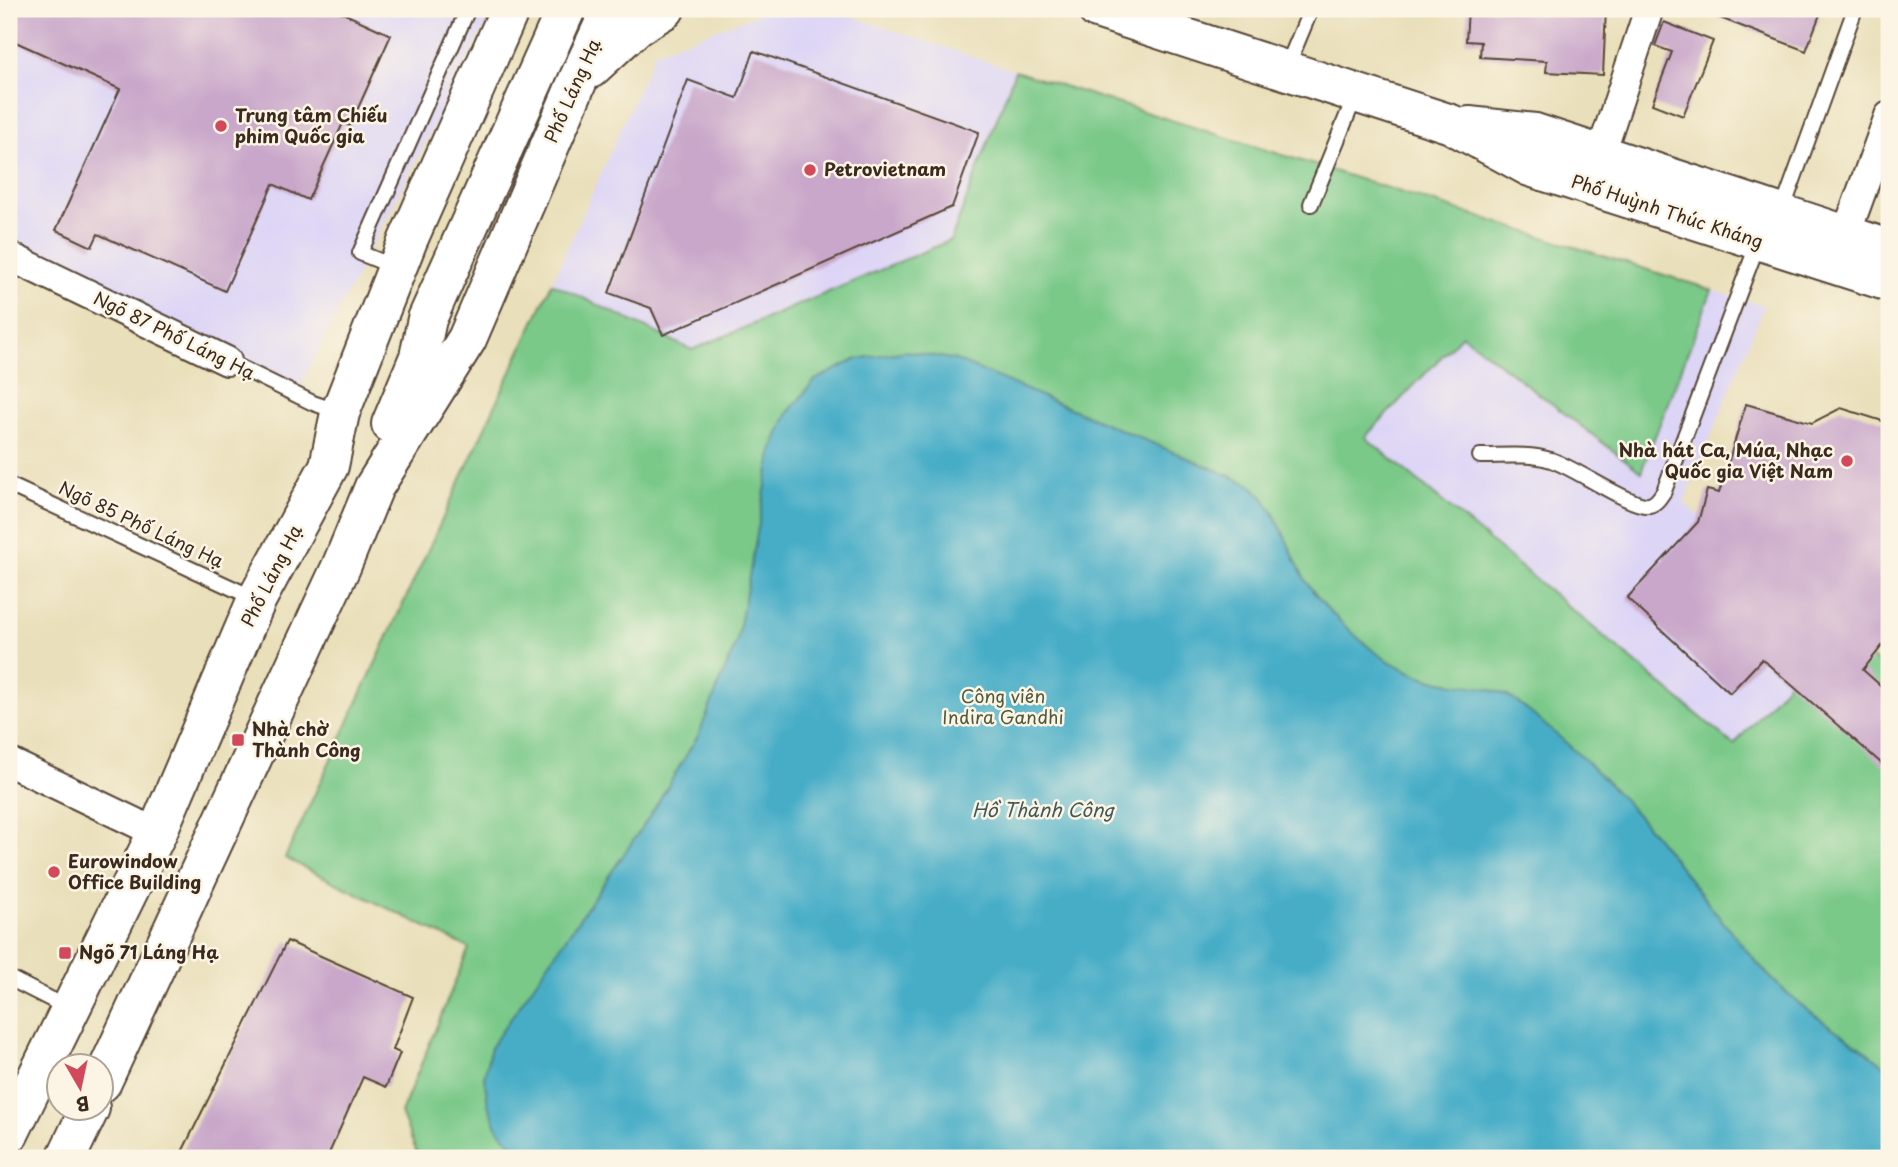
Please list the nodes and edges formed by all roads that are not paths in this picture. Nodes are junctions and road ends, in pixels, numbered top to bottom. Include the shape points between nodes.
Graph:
1 (468, 9) edge
2 (510, 9) edge
3 (566, 9) edge
4 (665, 9) edge
5 (1311, 9) edge
6 (1649, 9) edge
7 (1855, 9) edge
8 (601, 11) edge
9 (1119, 12) edge
10 (1286, 69) junction
11 (578, 80) junction
12 (1357, 92) junction
13 (1889, 116) edge
14 (1451, 124) junction
15 (1601, 153) junction
16 (1311, 204) dead end
17 (1770, 227) junction
18 (1846, 234) junction
19 (1889, 249) edge
20 (9, 256) edge
21 (397, 268) junction
22 (1889, 282) edge
23 (427, 318) junction
24 (227, 362) joint
25 (340, 413) junction
26 (1480, 456) dead end
27 (329, 466) junction
28 (9, 485) edge
29 (374, 487) junction
30 (257, 599) junction
31 (9, 762) edge
32 (158, 833) junction
33 (9, 978) edge
34 (70, 1009) junction
35 (116, 1052) edge
36 (83, 1122) edge
37 (9, 1134) edge
38 (66, 1158) edge

1 - 21 lane via 360,253
2 - 21 main road, Phố Láng Hạ
3 - 23 main road
4 - 11 main road via 638,26
5 - 10 lane
6 - 15 street
7 - 17 lane
8 - 11 main road, Phố Láng Hạ
9 - 10 main road, Phố Huỳnh Thúc Kháng
10 - 12 main road, Phố Huỳnh Thúc Kháng
11 - 29 main road, Phố Láng Hạ via 467,339
12 - 14 main road, Phố Huỳnh Thúc Kháng
12 - 16 lane
13 - 18 street
14 - 15 main road, Phố Huỳnh Thúc Kháng via 1535,133
14 - 17 main road, Phố Huỳnh Thúc Kháng via 1530,167
15 - 17 main road, Phố Huỳnh Thúc Kháng
17 - 18 main road, Phố Huỳnh Thúc Kháng
17 - 22 main road, Phố Huỳnh Thúc Kháng
17 - 26 lane via 1657,501 1648,506 1637,504 1551,460
18 - 19 main road, Phố Huỳnh Thúc Kháng
20 - 24 street, Ngõ 87 Phố Láng Hạ
21 - 25 main road, Phố Láng Hạ
23 - 27 main road
23 - 29 main road via 419,357 389,430
24 - 25 lane, Ngõ 87 Phố Láng Hạ
25 - 27 main road, Phố Láng Hạ
27 - 30 main road, Phố Láng Hạ
28 - 30 lane, Ngõ 85 Phố Láng Hạ
29 - 35 main road, Phố Láng Hạ
30 - 32 main road, Phố Láng Hạ
31 - 32 street
32 - 34 main road, Phố Láng Hạ
33 - 34 lane
34 - 37 main road, Phố Láng Hạ
36 - 38 main road

